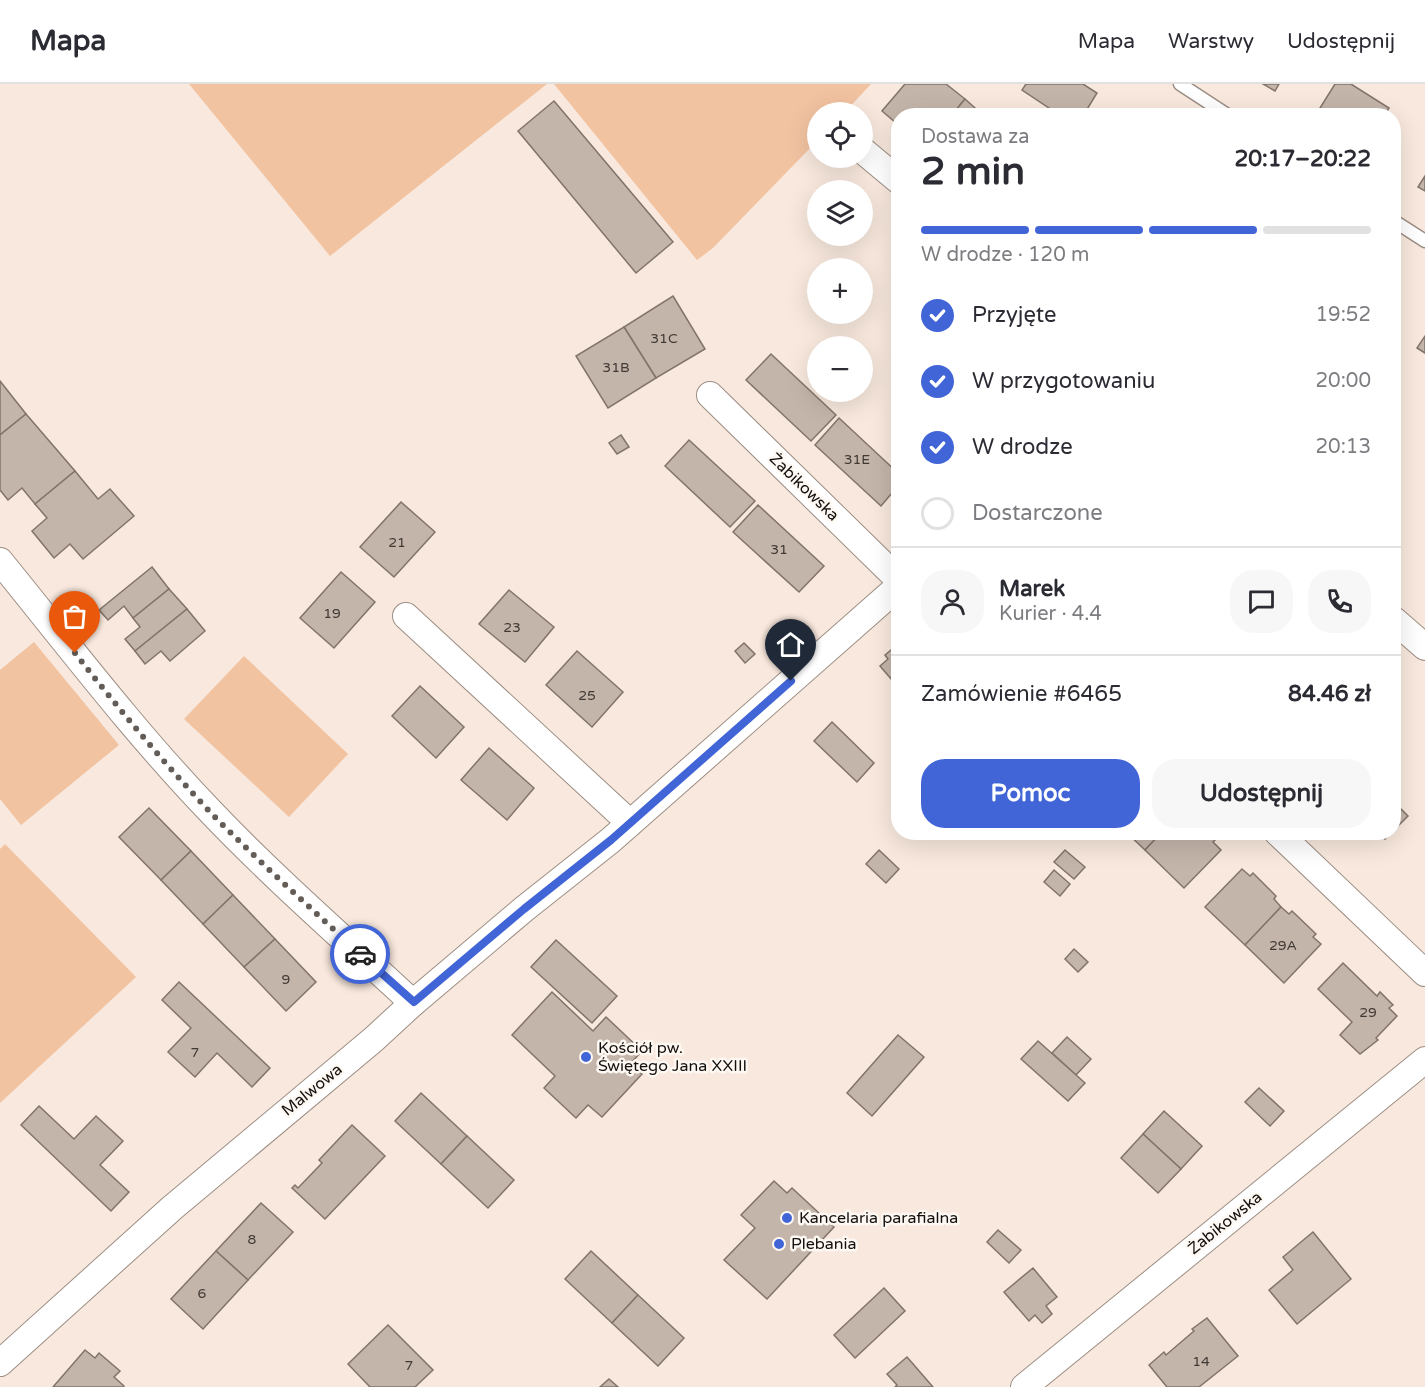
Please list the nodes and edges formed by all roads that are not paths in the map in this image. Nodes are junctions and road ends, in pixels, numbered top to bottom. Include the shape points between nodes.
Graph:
1 (1180, 84) edge
2 (1217, 108) edge
3 (873, 159) edge
4 (891, 174) edge
5 (1401, 226) edge
6 (1425, 241) edge
7 (710, 395) dead end
8 (0, 561) edge
9 (891, 572) edge
10 (891, 592) edge
11 (406, 616) dead end
12 (1401, 626) edge
13 (1425, 647) edge
14 (630, 823) junction
15 (1286, 840) edge
16 (1425, 973) edge
17 (414, 1002) junction
18 (1425, 1060) edge
19 (0, 1363) edge
20 (1024, 1387) edge

1 - 2 lane
3 - 4 street
5 - 6 lane
7 - 9 street, Żabikowska
8 - 17 street via 210,812
10 - 14 street, Malwowa
11 - 14 street
12 - 13 street
14 - 17 street, Malwowa
15 - 16 street
17 - 19 street, Malwowa via 172,1208
18 - 20 street, Żabikowska

